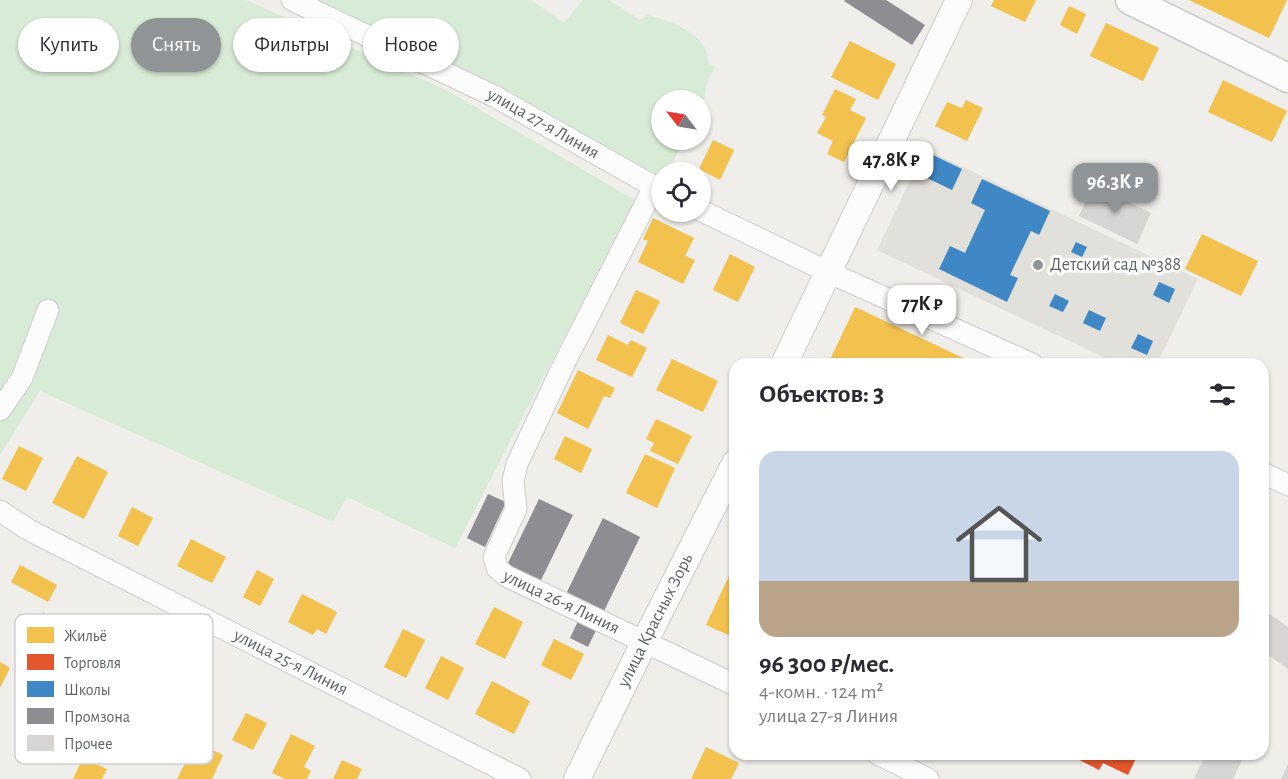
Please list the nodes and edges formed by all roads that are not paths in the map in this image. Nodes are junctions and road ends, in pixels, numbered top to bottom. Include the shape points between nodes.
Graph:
1 (292, 0) edge
2 (959, 0) edge
3 (1130, 0) edge
4 (1288, 78) edge
5 (651, 185) edge
6 (651, 202) edge
7 (711, 215) edge
8 (828, 272) junction
9 (48, 310) dead end
10 (787, 358) edge
11 (1019, 358) edge
12 (0, 410) edge
13 (729, 475) edge
14 (1269, 476) edge
15 (1288, 485) edge
16 (0, 511) edge
17 (195, 614) edge
18 (213, 623) edge
19 (645, 641) junction
20 (729, 682) edge
21 (890, 760) edge
22 (520, 779) edge
23 (577, 779) edge
24 (928, 779) edge

1 - 5 street, улица 27-я Линия via 494,96
2 - 8 street
3 - 4 main road
6 - 19 street, улица 26-я Линия via 562,368 518,464 513,481 516,509 494,557 497,568 506,576
7 - 8 street
8 - 10 street
8 - 11 street
9 - 12 street via 22,378
13 - 19 street, улица Красных Зорь
14 - 15 street
16 - 17 street, улица 25-я Линия via 29,530
18 - 22 street, улица 25-я Линия
19 - 20 street, улица 26-я Линия
19 - 23 street, улица Красных Зорь
21 - 24 street

